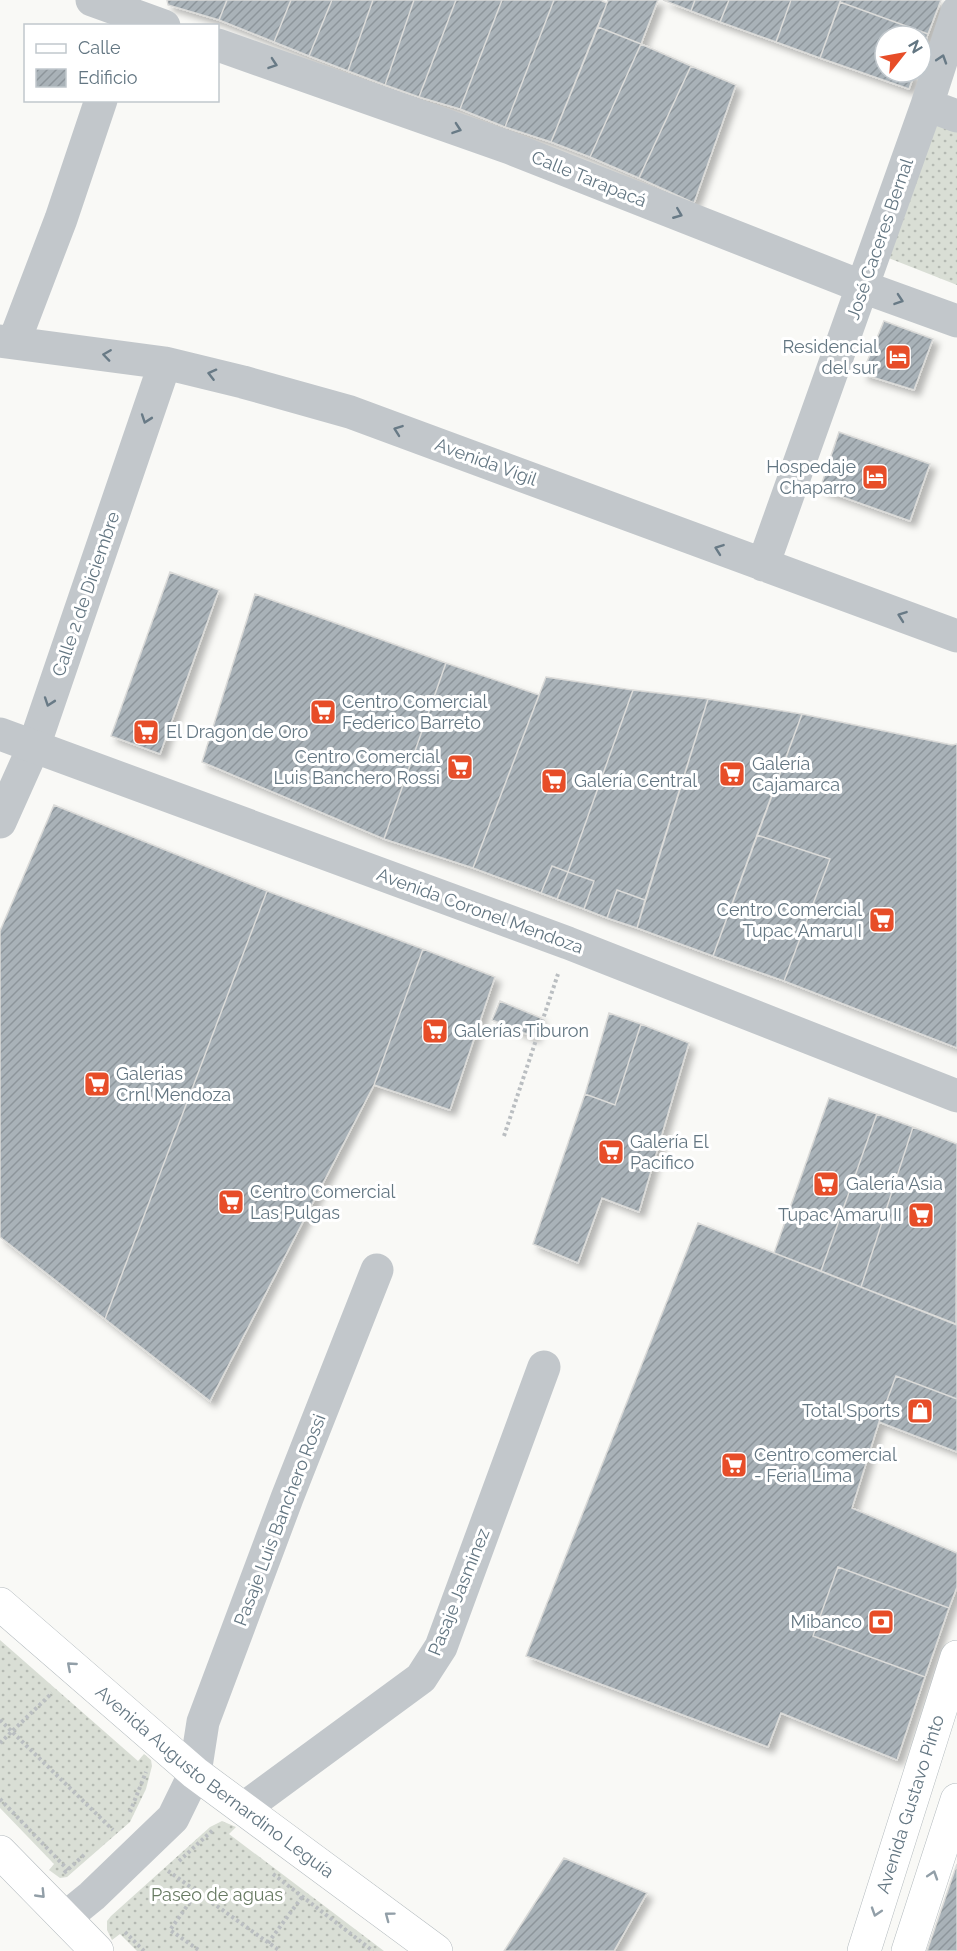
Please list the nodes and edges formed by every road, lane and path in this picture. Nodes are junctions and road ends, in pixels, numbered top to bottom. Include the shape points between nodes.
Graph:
1 (92, 0) edge
2 (957, 12) edge
3 (131, 13) edge
4 (159, 24) edge
5 (219, 45) edge
6 (100, 102) edge
7 (927, 105) junction
8 (957, 116) edge
9 (863, 287) junction
10 (957, 321) edge
11 (7, 341) edge
12 (165, 363) junction
13 (763, 565) junction
14 (957, 636) edge
15 (0, 734) edge
16 (34, 746) junction
17 (0, 822) edge
18 (568, 943) junction
19 (957, 1096) edge
20 (504, 1136) dead end
21 (377, 1270) dead end
22 (544, 1366) dead end
23 (0, 1604) edge
24 (957, 1657) edge
25 (52, 1693) dead end
26 (0, 1720) edge
27 (12, 1731) junction
28 (0, 1743) edge
29 (148, 1767) dead end
30 (195, 1773) junction
31 (0, 1799) edge
32 (957, 1800) edge
33 (244, 1808) junction
34 (126, 1819) dead end
35 (120, 1824) dead end
36 (210, 1827) dead end
37 (113, 1830) junction
38 (106, 1836) dead end
39 (223, 1836) dead end
40 (90, 1850) dead end
41 (0, 1852) edge
42 (67, 1870) junction
43 (267, 1870) dead end
44 (168, 1871) dead end
45 (71, 1874) dead end
46 (59, 1877) dead end
47 (197, 1892) junction
48 (302, 1897) junction
49 (65, 1918) junction
50 (268, 1942) junction
51 (98, 1951) edge
52 (200, 1951) edge
53 (280, 1951) edge
54 (373, 1951) edge
55 (436, 1951) edge
56 (864, 1951) edge
57 (909, 1951) edge

1 - 3 street
7 -> 2 street, José Caceres Bernal
3 - 4 street
5 -> 9 street, Calle Tarapacá via 510,148
6 - 11 street via 61,219
7 - 8 street
7 - 9 street, José Caceres Bernal
9 -> 10 street, Calle Tarapacá
9 - 13 street, José Caceres Bernal
12 -> 11 street, Avenida Vigil
13 -> 12 street, Avenida Vigil via 350,412
12 -> 16 street, Calle 2 de Diciembre
14 -> 13 street, Avenida Vigil
15 - 16 street, Avenida Coronel Mendoza
16 - 17 street, Calle 2 de Diciembre
16 - 18 street, Avenida Coronel Mendoza
18 - 19 street, Avenida Coronel Mendoza
18 - 20 path
21 - 30 street, Pasaje Luis Banchero Rossi via 203,1722
22 - 33 street, Pasaje Jasminez via 441,1647 421,1678
30 -> 23 main road, Avenida Augusto Bernardino Leguía
24 -> 56 main road, Avenida Gustavo Pinto
25 - 27 path
26 - 27 path
27 - 28 path
27 - 37 path
29 - 34 path
30 - 33 main road, Avenida Augusto Bernardino Leguía
30 - 49 street, Pasaje Luis Banchero Rossi via 173,1818
31 - 42 path
57 -> 32 main road
55 -> 33 main road, Avenida Augusto Bernardino Leguía
35 - 37 path
36 - 39 path
37 - 38 path
40 - 42 path
41 -> 49 main road
42 - 45 path
42 - 46 path
43 - 48 path
44 - 47 path
47 - 50 path
47 - 52 path via 170,1930
48 - 50 path
48 - 54 path
49 - 51 main road
50 - 53 path

